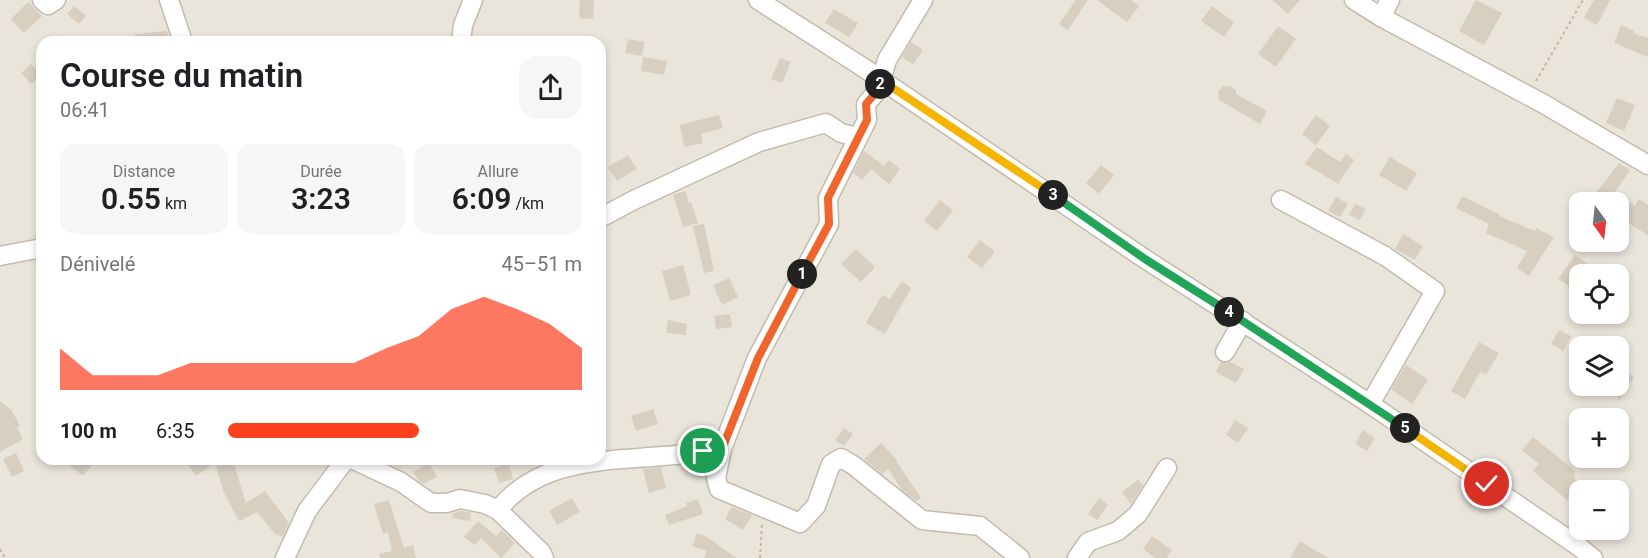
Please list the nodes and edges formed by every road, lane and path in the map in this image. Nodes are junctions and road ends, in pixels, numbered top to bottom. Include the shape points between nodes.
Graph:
1 (42, 0) edge
2 (56, 0) edge
3 (169, 0) edge
4 (473, 0) edge
5 (758, 0) edge
6 (923, 0) edge
7 (1354, 0) edge
8 (1390, 0) edge
9 (1583, 0) edge
10 (1381, 17) junction
11 (180, 36) edge
12 (462, 36) edge
13 (881, 80) junction
14 (1527, 96) junction
15 (857, 136) junction
16 (1648, 165) edge
17 (1281, 200) dead end
18 (606, 215) edge
19 (36, 249) edge
20 (0, 256) edge
21 (1244, 321) junction
22 (1225, 352) dead end
23 (1370, 404) junction
24 (722, 449) junction
25 (606, 460) edge
26 (342, 465) edge
27 (365, 465) edge
28 (572, 465) edge
29 (1167, 468) dead end
30 (763, 507) junction
31 (498, 510) junction
32 (0, 549) edge
33 (4, 558) edge
34 (285, 558) edge
35 (544, 558) edge
36 (760, 558) edge
37 (1020, 558) edge
38 (1077, 558) edge
39 (1593, 558) edge

1 - 2 street via 48,5
3 - 11 street
4 - 12 street
5 - 13 street
6 - 13 street via 886,60
7 - 10 street
8 - 10 street
9 - 14 path
10 - 14 street
13 - 15 street via 866,104 867,120
13 - 21 street via 1145,259
14 - 16 street
15 - 18 street via 841,133 826,123 759,142
15 - 24 street via 828,198 829,224 758,358
17 - 23 street via 1384,256 1435,291
19 - 20 street
21 - 22 street
21 - 23 street
23 - 39 street
24 - 25 street
24 - 30 street via 716,478 719,489
26 - 34 street via 307,511
27 - 31 street via 394,478 431,503 460,499
28 - 31 street via 525,484
29 - 38 street via 1138,514 1118,531 1088,542
30 - 36 path
30 - 37 street via 800,523 816,506 831,464 841,458 922,520 980,526
31 - 35 street
32 - 33 path

